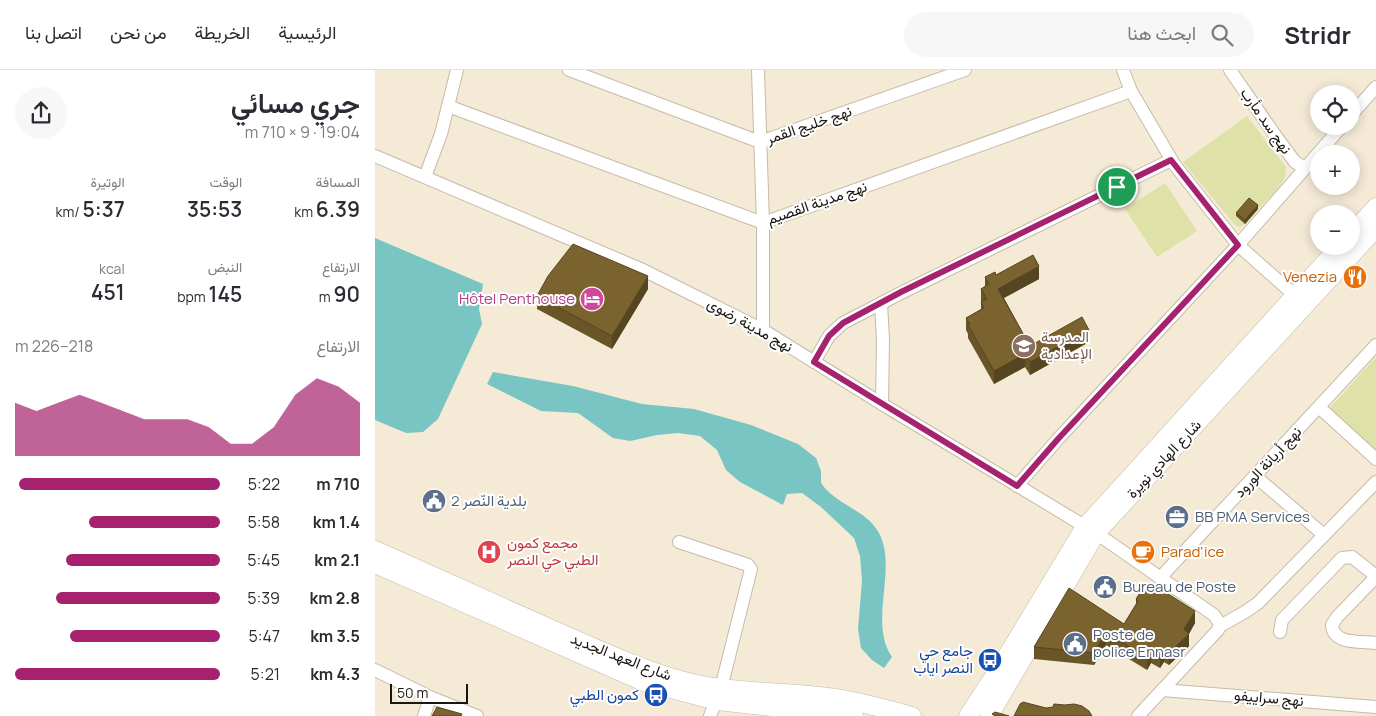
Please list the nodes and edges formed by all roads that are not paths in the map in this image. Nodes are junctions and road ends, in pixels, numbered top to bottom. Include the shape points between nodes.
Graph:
1 (457, 70) edge
2 (569, 70) edge
3 (758, 70) edge
4 (965, 70) edge
5 (1123, 70) edge
6 (1230, 70) edge
7 (1376, 87) edge
8 (1131, 91) junction
9 (448, 106) junction
10 (1360, 106) edge
11 (1334, 135) edge
12 (760, 142) junction
13 (377, 158) edge
14 (1171, 160) junction
15 (1305, 168) junction
16 (425, 177) junction
17 (1376, 207) edge
18 (763, 223) junction
19 (1360, 224) edge
20 (1376, 228) edge
21 (1238, 245) junction
22 (1333, 255) edge
23 (1300, 300) junction
24 (881, 303) junction
25 (763, 330) junction
26 (1376, 345) edge
27 (814, 362) junction
28 (883, 404) junction
29 (1320, 408) junction
30 (1376, 459) edge
31 (1255, 476) junction
32 (1376, 482) edge
33 (1017, 486) junction
34 (1090, 530) junction
35 (1324, 535) junction
36 (679, 542) dead end
37 (375, 550) edge
38 (375, 564) edge
39 (1376, 576) edge
40 (1160, 578) junction
41 (1220, 626) junction
42 (1280, 632) dead end
43 (1376, 642) edge
44 (375, 670) edge
45 (1162, 690) junction
46 (430, 697) junction
47 (716, 702) edge
48 (1376, 707) edge
49 (424, 716) edge
50 (477, 716) edge
51 (854, 716) edge
52 (912, 716) edge
53 (968, 716) edge
54 (989, 716) edge
55 (1138, 716) edge

1 - 9 street
2 - 12 street, نهج خليج القمر
3 - 12 street
4 - 12 street, نهج خليج القمر
5 - 8 street
6 - 15 street, نهج سد مأرب via 1295,162
7 - 10 street
8 - 14 street
8 - 18 street, نهج مدينة القصيم
9 - 16 street
9 - 18 street, نهج مدينة القصيم
11 - 15 street
12 - 18 street
13 - 16 street, نهج مدينة رضوى
14 - 21 street
14 - 24 street
15 - 21 street
16 - 25 street, نهج مدينة رضوى via 657,276
17 - 19 main road
18 - 25 street
20 - 23 main road, شارع الهادي نويرة
21 - 23 street
21 - 33 street
22 - 23 main road, شارع الهادي نويرة
23 - 34 main road, شارع الهادي نويرة
24 - 27 street via 836,328
24 - 28 street
25 - 27 street, نهج مدينة رضوى
26 - 29 street, نهج أريانة الورود
27 - 28 street, نهج مدينة رضوى
28 - 33 street, نهج مدينة رضوى
29 - 30 street
29 - 31 street, نهج أريانة الورود
31 - 35 street
31 - 40 street, نهج أريانة الورود
32 - 35 street
33 - 34 street, نهج مدينة رضوى
34 - 40 street
34 - 53 main road, شارع الهادي نويرة
34 - 54 main road, شارع الهادي نويرة
35 - 41 street via 1258,602
36 - 47 street via 748,565 751,569
37 - 47 main road, شارع العهد الجديد via 641,667 690,682
38 - 47 main road, شارع العهد الجديد via 643,682
39 - 42 street via 1352,557 1341,558 1282,620
39 - 43 street via 1333,622 1332,628 1341,639
40 - 41 street via 1214,615
41 - 45 street
44 - 46 street
45 - 48 street, نهج سراييفو
45 - 55 street
46 - 49 street
46 - 50 street
47 - 51 main road, شارع العهد الجديد
47 - 52 main road, شارع العهد الجديد via 835,698

